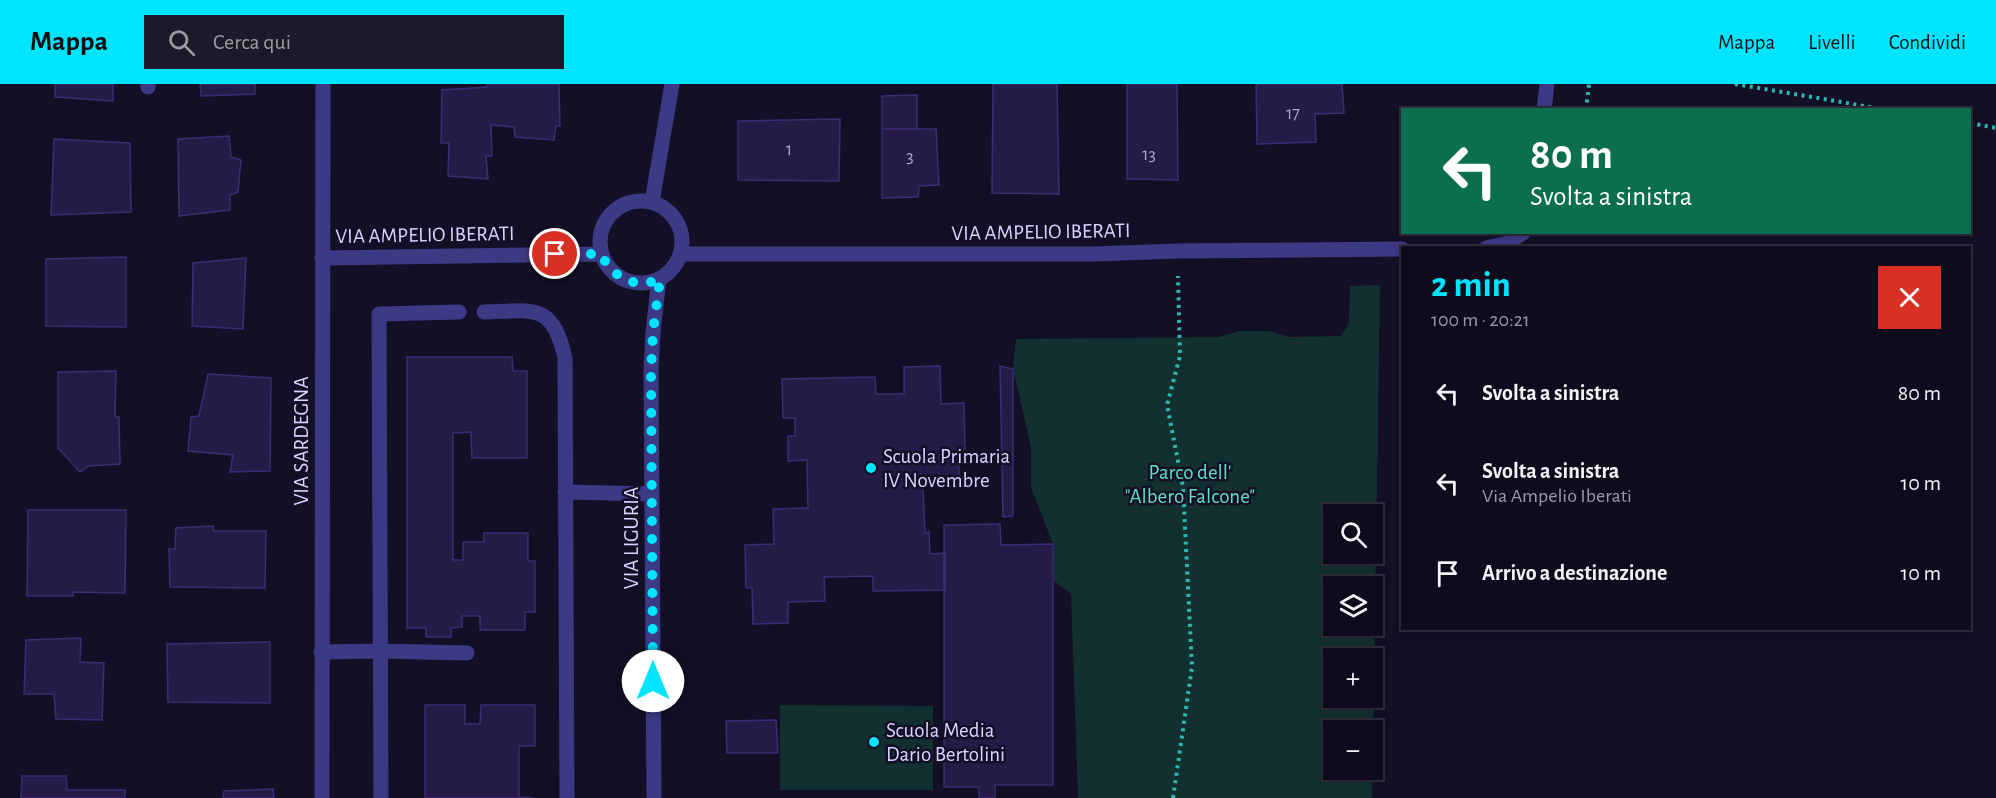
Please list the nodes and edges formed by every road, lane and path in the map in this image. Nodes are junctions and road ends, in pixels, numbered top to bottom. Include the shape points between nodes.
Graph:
1 (323, 84) edge
2 (672, 84) edge
3 (1546, 84) edge
4 (1589, 84) edge
5 (1735, 84) edge
6 (1544, 108) edge
7 (1586, 108) edge
8 (1876, 108) edge
9 (1971, 123) edge
10 (1996, 128) edge
11 (652, 202) junction
12 (1521, 234) edge
13 (1495, 246) edge
14 (1401, 249) edge
15 (1178, 251) junction
16 (601, 254) junction
17 (680, 254) junction
18 (322, 258) junction
19 (660, 279) junction
20 (459, 312) dead end
21 (484, 312) dead end
22 (565, 492) junction
23 (652, 494) junction
24 (380, 651) junction
25 (321, 652) junction
26 (467, 653) dead end
27 (322, 798) edge
28 (381, 798) edge
29 (567, 798) edge
30 (654, 798) edge
31 (1173, 798) edge

1 - 18 street, VIA SARDEGNA
2 - 11 street
3 - 6 street
4 - 7 path
5 - 8 path
9 - 10 path
11 - 16 street via 639,200 616,209 607,218 602,229
11 - 17 street via 664,207 680,228
12 - 13 street
14 - 15 street, VIA AMPELIO IBERATI
15 - 17 street, VIA AMPELIO IBERATI
15 - 31 path via 1180,356 1167,405 1183,487 1191,667
16 - 18 street, VIA AMPELIO IBERATI
16 - 19 street via 615,275 626,281
17 - 19 street
18 - 25 street, VIA SARDEGNA
19 - 23 street, VIA LIGURIA via 651,372
20 - 24 street via 379,314
21 - 22 street via 536,311 552,322 561,338 565,358
22 - 23 street
22 - 29 street
23 - 30 street, VIA LIGURIA
24 - 25 street
24 - 26 street
24 - 28 street
25 - 27 street, VIA SARDEGNA

